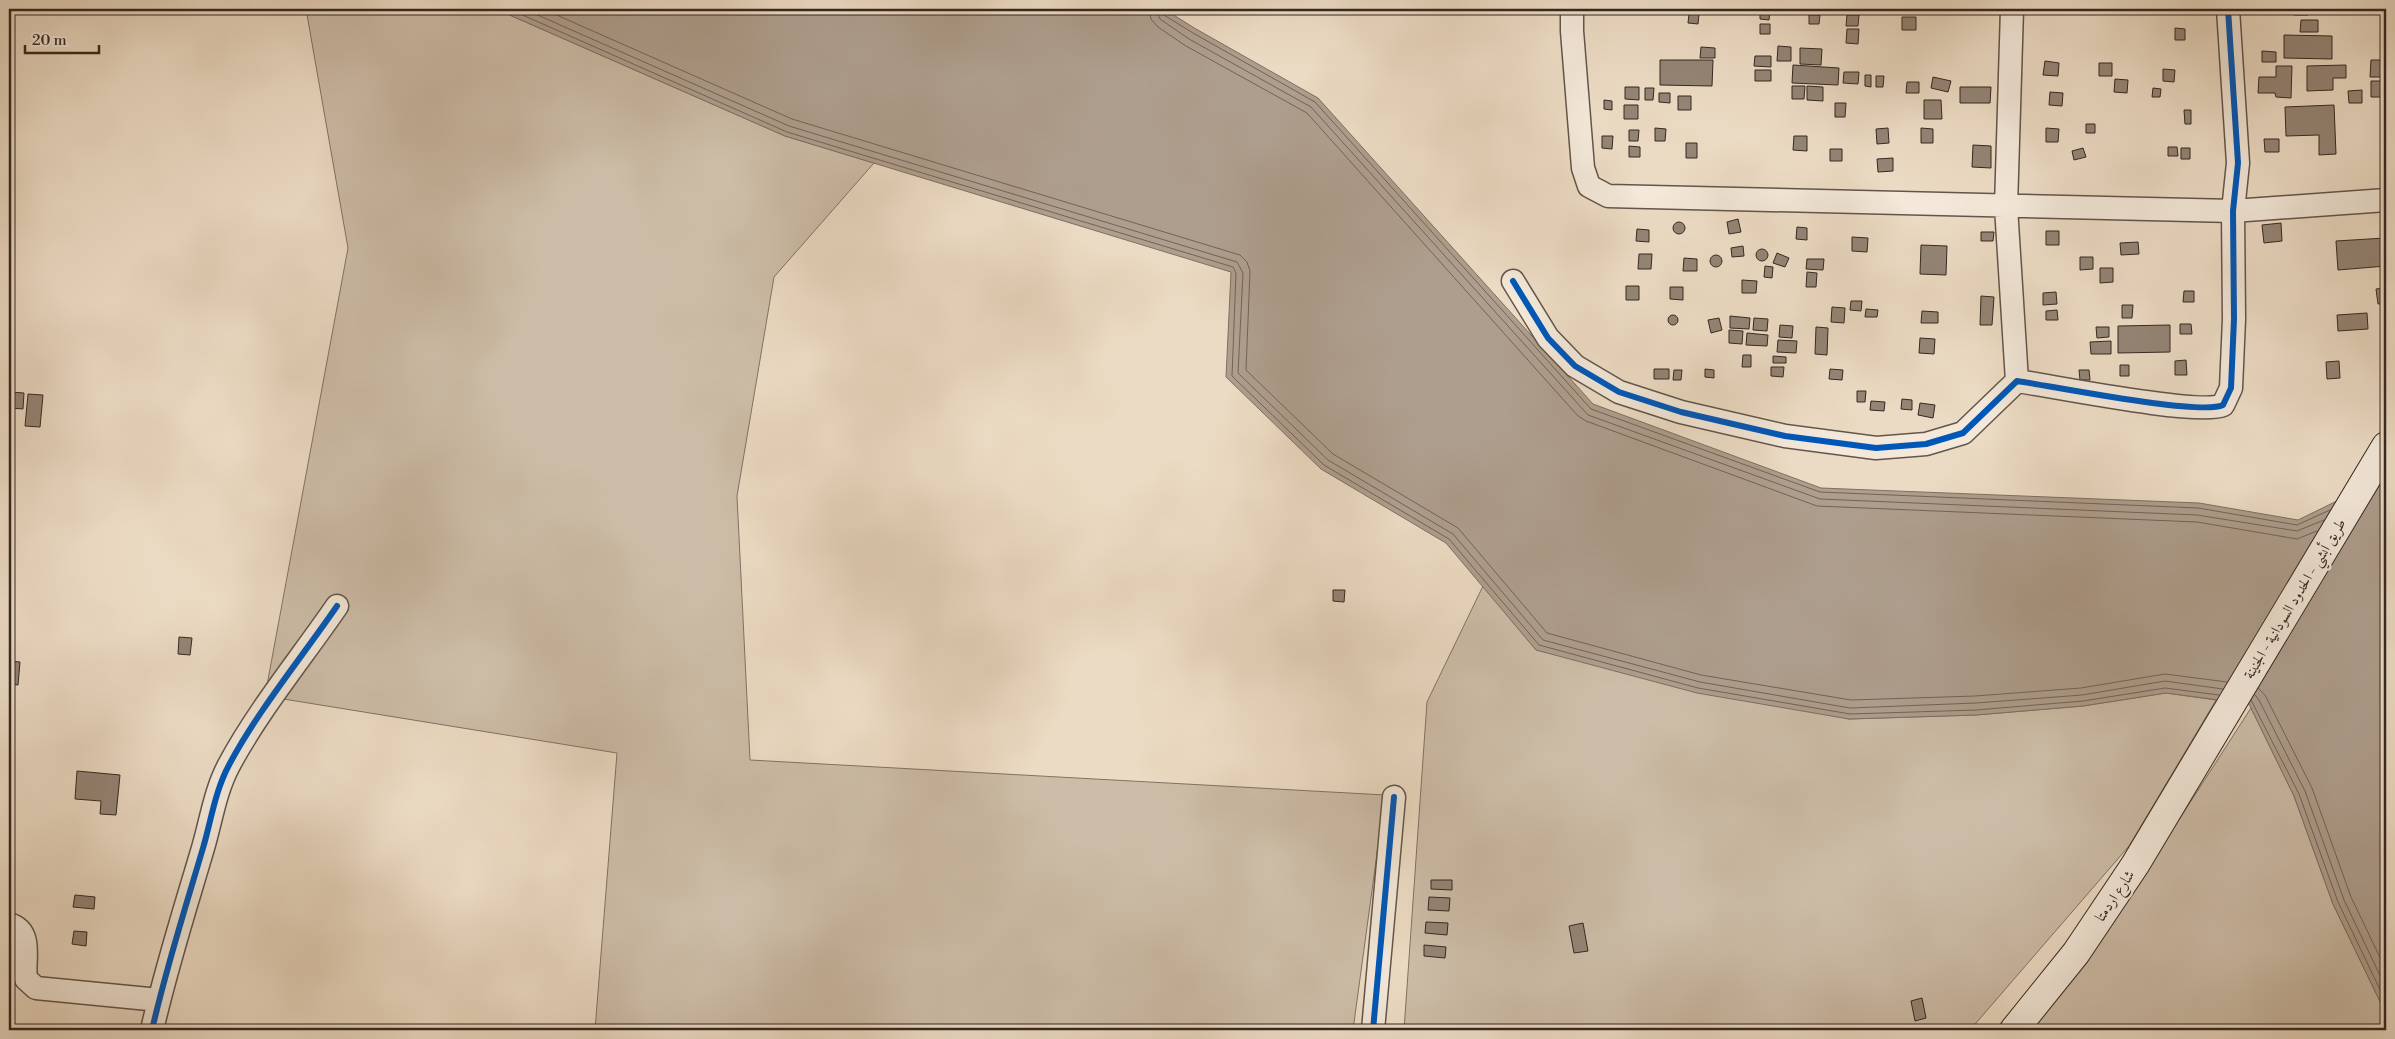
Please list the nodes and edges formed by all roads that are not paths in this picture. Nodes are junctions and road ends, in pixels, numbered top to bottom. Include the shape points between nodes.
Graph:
1 (1572, 9) edge
2 (2012, 9) edge
3 (2228, 9) edge
4 (2386, 200) edge
5 (2006, 207) junction
6 (2233, 211) junction
7 (1513, 282) dead end
8 (2017, 381) junction
9 (2386, 446) edge
10 (337, 606) dead end
11 (2203, 752) joint
12 (1394, 798) dead end
13 (9, 924) edge
14 (159, 1000) junction
15 (152, 1030) edge
16 (1373, 1030) edge
17 (2014, 1030) edge

1 - 5 street via 1583,168 1589,186 1608,196
2 - 5 street
3 - 6 street via 2238,148
4 - 6 street
5 - 6 street
5 - 8 street
6 - 8 street via 2231,388 2224,405 2195,408
7 - 8 street via 1548,338 1575,366 1619,392 1681,412 1785,436 1876,448 1926,444 1963,433
9 - 11 main road, طريق أبشي - الحدود السودانية - الجنينة
10 - 14 street via 228,767 217,793
11 - 17 main road, شارع اردمتا via 2135,865 2076,953
12 - 16 street
13 - 14 street via 22,934 26,946 26,979 36,988
14 - 15 street

